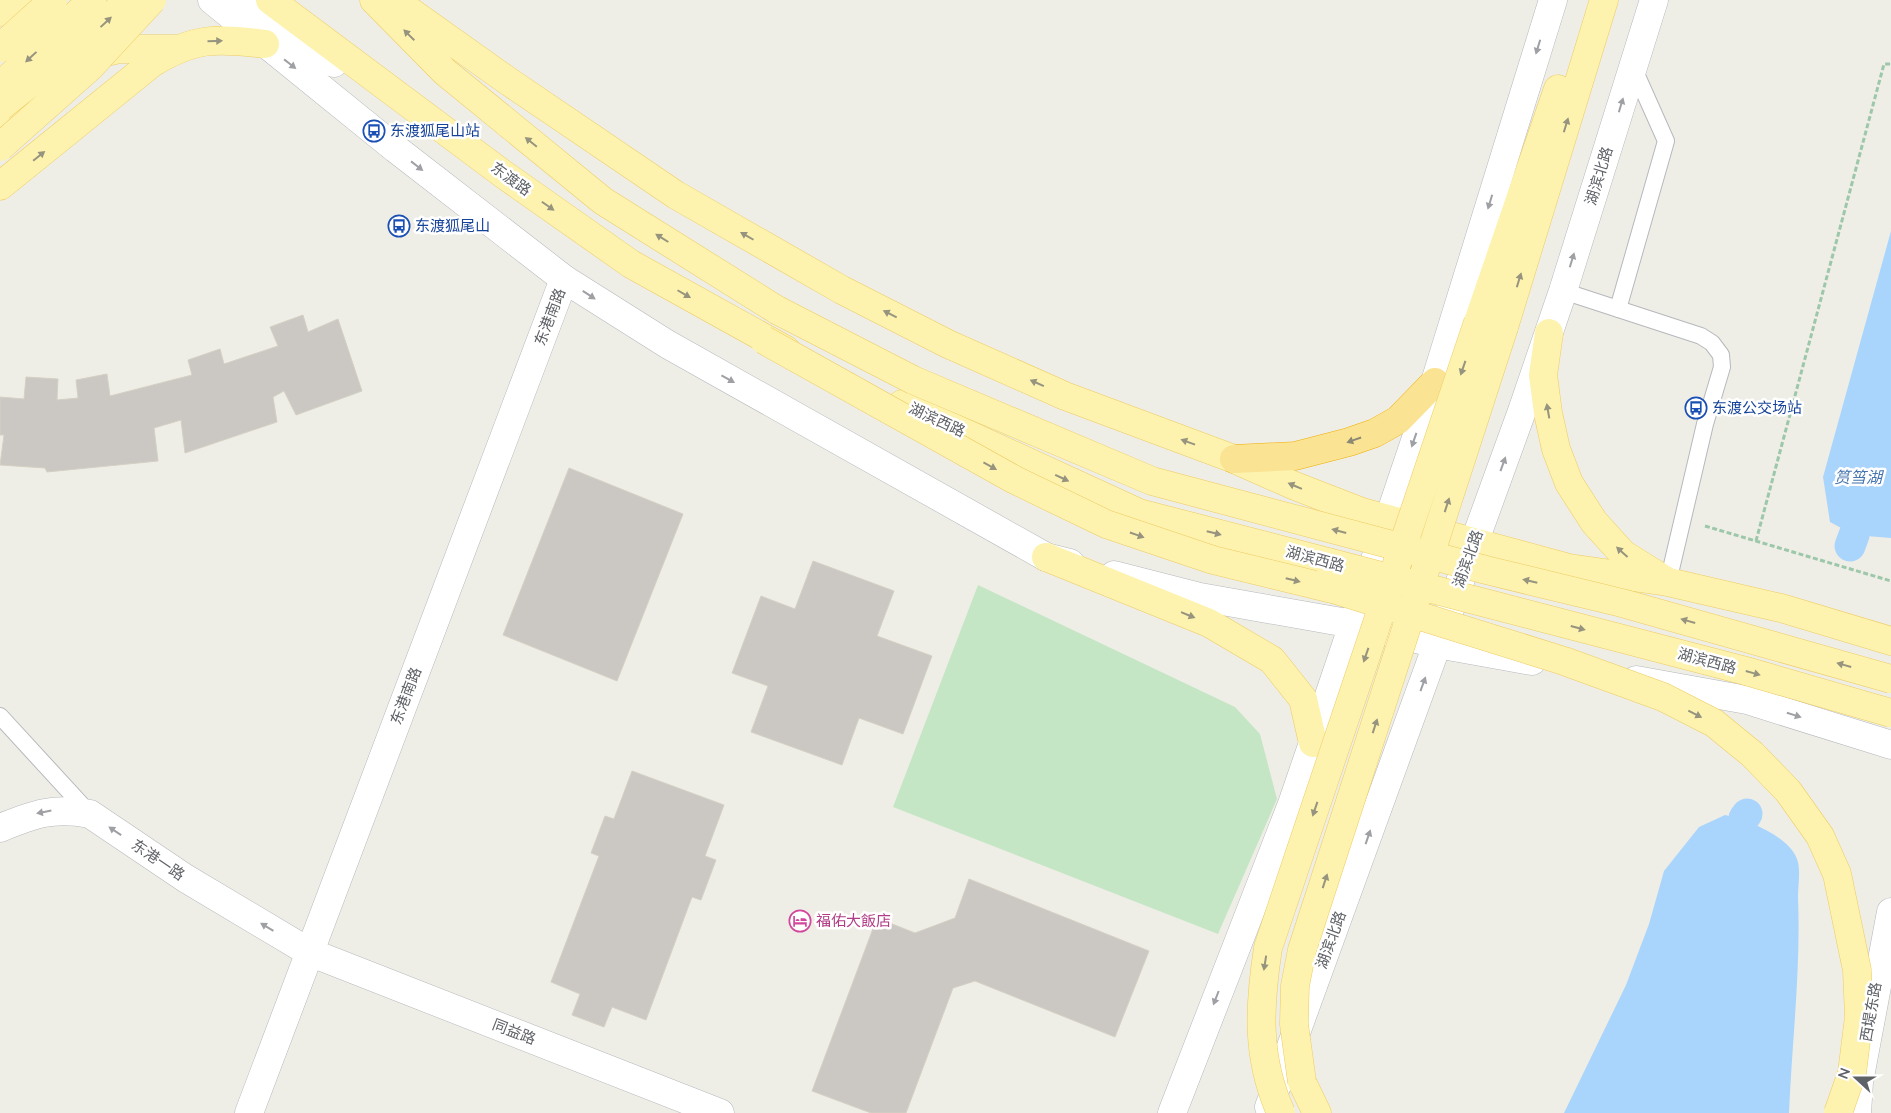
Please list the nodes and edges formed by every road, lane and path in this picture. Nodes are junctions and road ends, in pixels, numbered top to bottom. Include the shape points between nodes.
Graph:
1 (4, 0) edge
2 (53, 0) edge
3 (92, 0) edge
4 (128, 0) edge
5 (152, 0) edge
6 (212, 0) edge
7 (240, 0) edge
8 (270, 0) edge
9 (374, 0) edge
10 (394, 0) edge
11 (1553, 0) edge
12 (1589, 0) edge
13 (1604, 0) edge
14 (1654, 0) edge
15 (0, 4) edge
16 (0, 12) edge
17 (265, 44) junction
18 (0, 48) edge
19 (176, 49) junction
20 (1891, 64) edge
21 (1633, 67) junction
22 (65, 71) junction
23 (0, 86) edge
24 (0, 108) edge
25 (0, 124) edge
26 (0, 147) edge
27 (503, 174) junction
28 (0, 186) edge
29 (564, 279) junction
30 (1563, 290) junction
31 (1618, 308) junction
32 (1549, 332) junction
33 (764, 340) junction
34 (1434, 382) junction
35 (1234, 459) junction
36 (1387, 519) junction
37 (1683, 519) junction
38 (1756, 541) junction
39 (1474, 543) junction
40 (1046, 557) junction
41 (1891, 581) edge
42 (1668, 582) junction
43 (1353, 624) junction
44 (1891, 641) edge
45 (1437, 644) junction
46 (1891, 679) edge
47 (1891, 713) edge
48 (0, 716) edge
49 (1850, 732) junction
50 (1313, 743) junction
51 (1891, 745) edge
52 (1891, 762) edge
53 (90, 814) junction
54 (0, 828) edge
55 (1266, 865) junction
56 (1343, 909) junction
57 (1891, 912) edge
58 (309, 952) junction
59 (249, 1113) edge
60 (720, 1113) edge
61 (1172, 1113) edge
62 (1267, 1113) edge
63 (1281, 1113) edge
64 (1317, 1113) edge
65 (1838, 1113) edge
66 (1857, 1113) edge

1 - 15 main road
2 - 18 main road, bridge
3 -> 23 main road, bridge
24 -> 4 main road, bridge
5 - 26 main road, bridge via 90,66
6 - 17 main road
7 - 27 main road
8 - 27 main road, 东渡路
46 -> 9 main road, 湖滨西路, bridge via 1622,603 1476,568 1152,481 913,380 777,310 602,201 445,72
35 -> 10 main road via 1065,396 948,344 842,290 676,195
11 -> 34 main road
12 -> 63 main road, bridge via 1268,948 1261,994 1261,1044 1269,1087
64 -> 13 main road, bridge via 1302,1082 1294,1024 1302,950 1504,327
14 - 21 main road, 湖滨北路
16 - 22 main road via 8,8 26,8 45,16 74,41 76,57
19 -> 17 main road via 204,41 235,40
17 -> 29 main road
19 - 22 main road via 119,49 89,56
28 -> 19 main road via 152,63
20 - 38 path via 1884,64
30 -> 21 main road, 湖滨北路
21 - 31 lane via 1666,141
22 - 25 main road
27 -> 33 main road, 东渡路 via 631,264
29 -> 40 main road via 667,344
29 - 58 main road, 东港南路
30 - 31 lane
30 - 32 main road, 湖滨北路
31 - 37 lane via 1701,336 1712,343 1721,355 1722,367
39 -> 32 main road, 湖滨北路
42 -> 32 main road via 1622,554 1594,522 1569,483 1556,449 1545,394 1543,375
33 -> 47 main road, 湖滨西路, bridge via 1139,513 1746,671
33 -> 65 main road, bridge via 1015,480 1106,524 1212,560 1336,590 1564,661 1663,697 1714,723 1752,754 1788,792 1820,836 1837,874 1857,970 1859,1017 1852,1073
34 -> 35 highway via 1398,420 1375,433 1295,456
34 -> 36 main road
36 -> 35 main road via 1303,490
36 - 39 main road
36 - 43 main road
37 - 38 path
37 - 42 lane
38 - 41 path
39 - 42 main road via 1569,568
39 - 45 main road, 湖滨北路
40 - 43 main road via 1200,597
40 -> 50 main road via 1209,623 1272,660 1303,699
42 - 44 main road via 1781,608
43 - 45 main road
43 - 50 main road
45 -> 49 main road via 1747,700
56 -> 45 main road, 湖滨北路
48 - 53 lane
49 - 51 main road
49 - 52 main road via 1884,752
50 - 55 main road
53 -> 54 main road, 东港一路 via 47,811
58 -> 53 main road, 东港一路 via 184,878
55 - 56 main road via 1265,893 1273,912 1287,921 1302,925 1321,921
55 -> 61 main road
56 - 62 main road, 湖滨北路
57 - 66 main road, 西堤东路 via 1861,1073
58 - 59 main road, 东港南路
58 - 60 main road, 同益路

